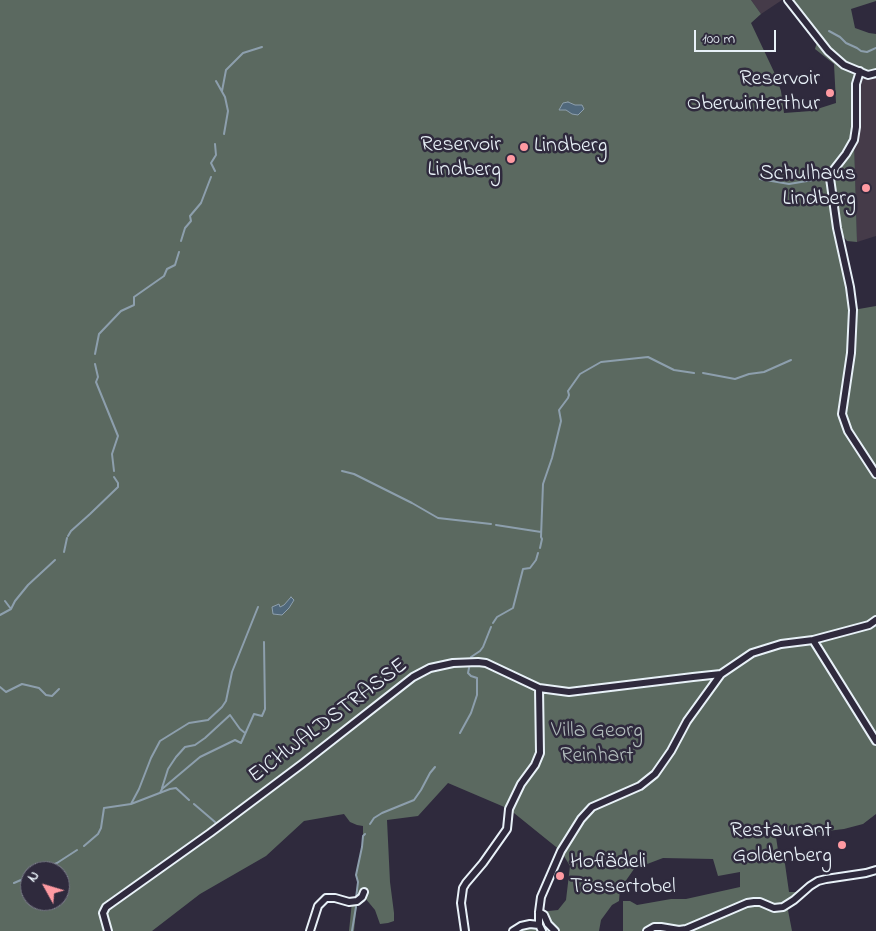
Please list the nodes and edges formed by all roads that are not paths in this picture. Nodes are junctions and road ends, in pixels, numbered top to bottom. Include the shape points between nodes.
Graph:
1 (788, 0) edge
2 (860, 71) junction
3 (876, 73) edge
4 (876, 474) edge
5 (876, 620) edge
6 (813, 640) junction
7 (721, 674) junction
8 (539, 688) junction
9 (876, 741) edge
10 (876, 870) edge
11 (364, 892) dead end
12 (539, 912) junction
13 (540, 928) edge
14 (108, 931) edge
15 (310, 931) edge
16 (465, 931) edge
17 (513, 931) edge
18 (555, 931) edge
19 (647, 931) edge

1 - 2 street via 828,51 844,65
2 - 3 street via 868,75
2 - 4 street via 856,84 854,140 830,178 853,310 842,414 848,431
5 - 6 street via 869,625
6 - 7 street via 752,652
6 - 9 street
7 - 8 street, EICHWALDSTRASSE via 578,692
7 - 12 street via 655,774 640,786 592,807 581,819 561,851 541,897
8 - 14 street, EICHWALDSTRASSE via 478,662 430,668 414,677 105,909
8 - 16 street via 540,753 508,809 507,829 463,888
10 - 19 street via 818,881 783,907 747,903 686,930 654,927
11 - 15 street via 357,901 326,898 318,906
12 - 13 street
12 - 18 street
13 - 17 street via 530,924

